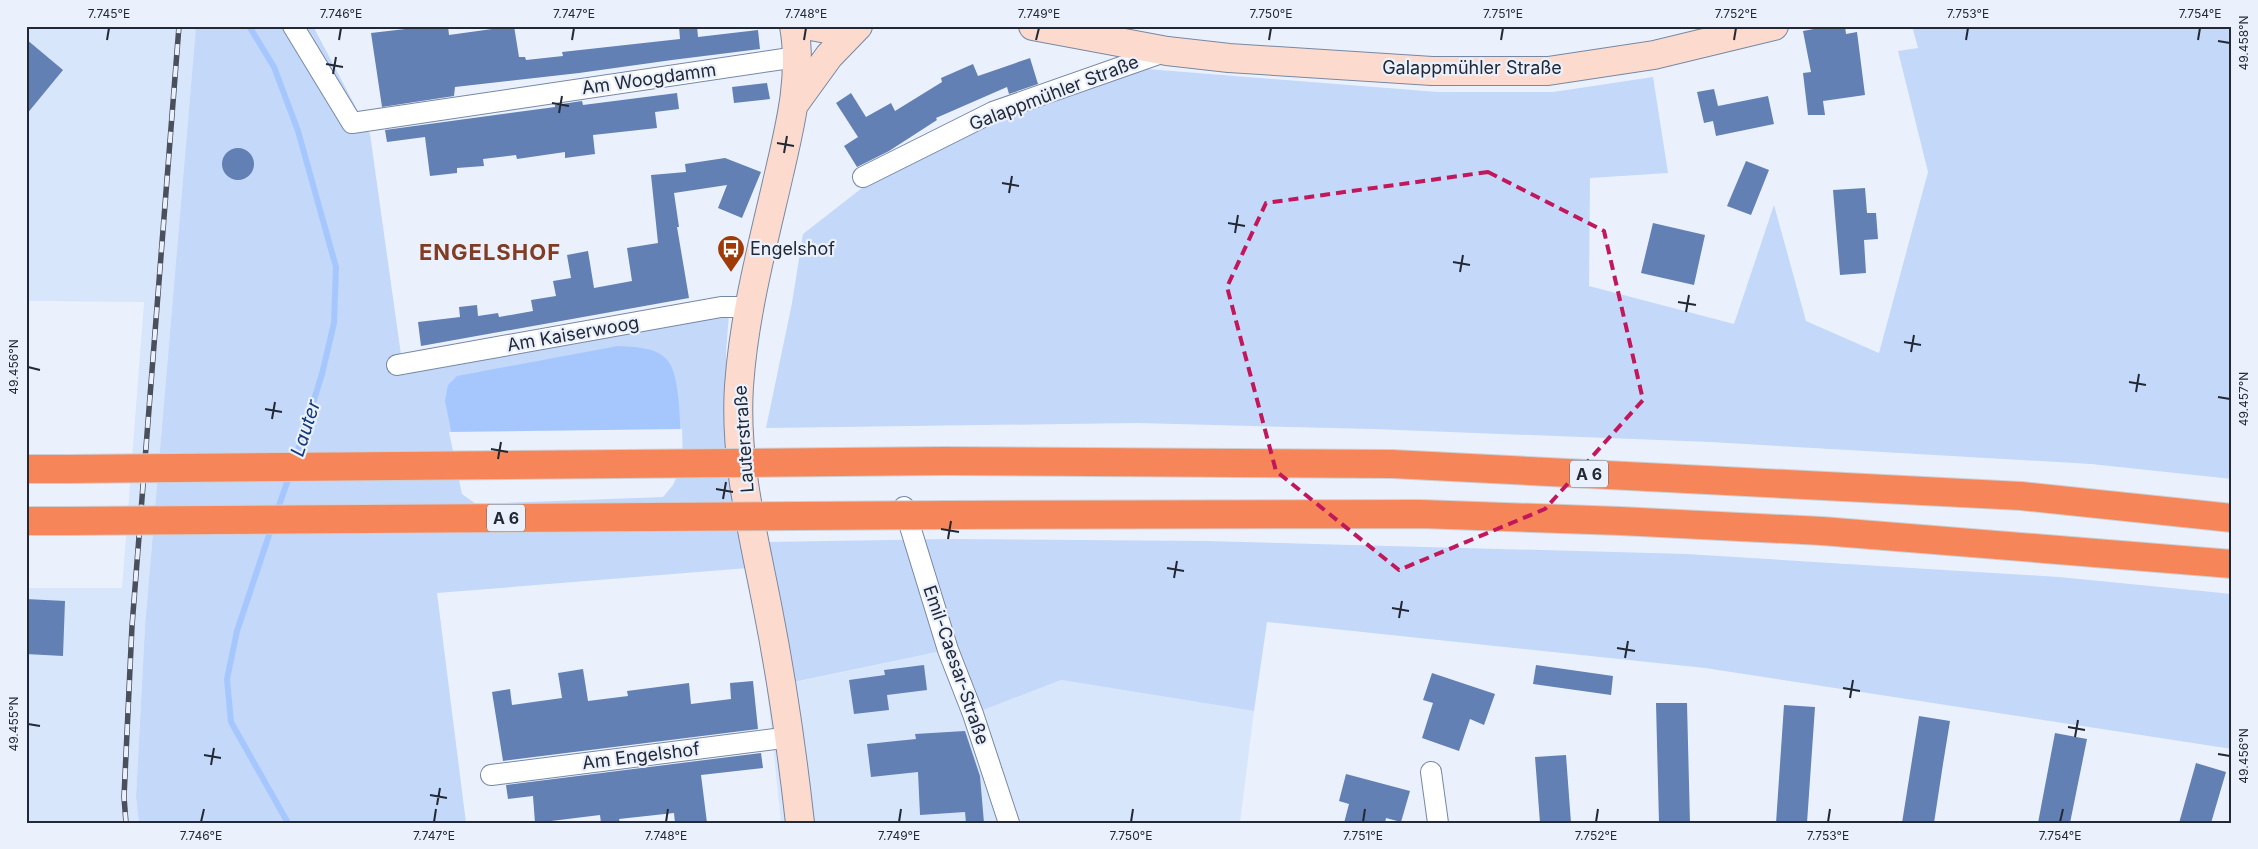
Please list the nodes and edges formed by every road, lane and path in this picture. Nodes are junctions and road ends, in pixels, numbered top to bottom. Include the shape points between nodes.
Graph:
1 (293, 26) edge
2 (794, 26) edge
3 (811, 26) edge
4 (848, 26) edge
5 (858, 26) edge
6 (1033, 26) edge
7 (1765, 27) edge
8 (1166, 51) junction
9 (797, 57) junction
10 (793, 107) junction
11 (863, 177) dead end
12 (749, 307) junction
13 (397, 365) dead end
14 (26, 469) edge
15 (904, 507) dead end
16 (2232, 518) edge
17 (26, 521) edge
18 (2232, 564) edge
19 (791, 737) junction
20 (1431, 772) dead end
21 (490, 775) dead end
22 (800, 823) edge
23 (1008, 823) edge
24 (1438, 823) edge

1 - 9 street, Am Woogdamm via 352,123
2 - 9 main road, Lauterstraße
3 - 4 main road via 826,29
5 - 10 main road via 819,69
6 - 8 main road, Galappmühler Straße
7 - 8 main road, Galappmühler Straße via 1654,55 1548,71 1343,67
8 - 11 street, Galappmühler Straße via 993,112
9 - 10 main road, Lauterstraße
10 - 12 main road, Lauterstraße
12 - 13 street, Am Kaiserwoog via 722,307
12 - 19 main road, Lauterstraße via 739,386 740,443
14 - 16 highway, A 6, bridge via 944,461 1392,464 2020,496
15 - 23 street, Emil-Caesar-Straße via 948,650 973,714
17 - 18 highway, A 6, bridge via 1421,514 1822,531
19 - 21 street, Am Engelshof
19 - 22 main road, Lauterstraße
20 - 24 street

